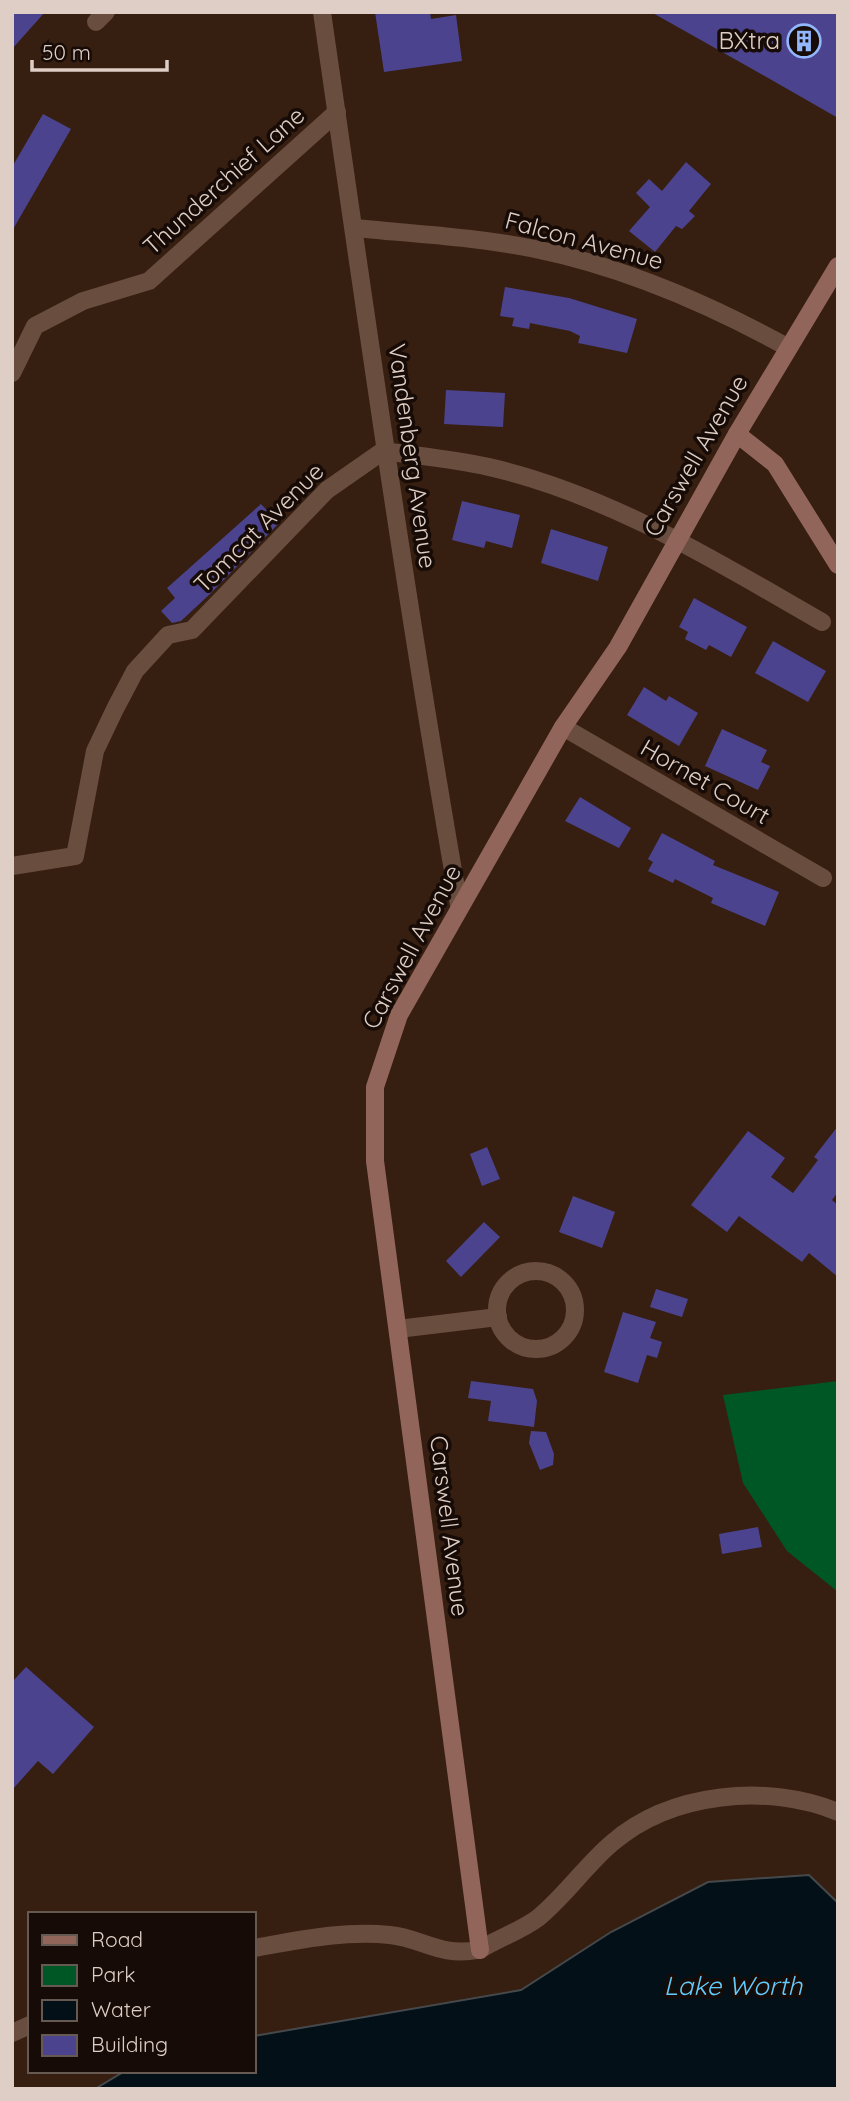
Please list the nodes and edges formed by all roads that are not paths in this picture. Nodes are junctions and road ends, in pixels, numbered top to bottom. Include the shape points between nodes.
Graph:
1 (322, 12) edge
2 (337, 113) junction
3 (355, 228) junction
4 (838, 266) edge
5 (787, 347) junction
6 (12, 373) edge
7 (737, 434) junction
8 (383, 450) junction
9 (677, 538) junction
10 (838, 565) edge
11 (822, 622) dead end
12 (563, 727) junction
13 (12, 866) edge
14 (823, 878) dead end
15 (459, 905) junction
16 (498, 1317) junction
17 (398, 1329) junction
18 (838, 1812) edge
19 (256, 1948) edge
20 (480, 1950) junction
21 (28, 2026) edge
22 (12, 2033) edge

1 - 2 street, Vandenberg Avenue
2 - 3 street, Vandenberg Avenue
2 - 6 street, Thunderchief Lane via 149,281 83,301 35,326
3 - 5 street, Falcon Avenue via 488,241 597,266 668,288
3 - 8 street, Vandenberg Avenue
4 - 5 street, Carswell Avenue
5 - 7 street, Carswell Avenue
7 - 9 street, Carswell Avenue
7 - 10 street via 775,464
8 - 9 street via 489,467 551,485
8 - 13 street, Tomcat Avenue via 327,490 191,630 168,635 135,671 95,751 75,856
8 - 15 street, Vandenberg Avenue
9 - 11 street
9 - 12 street, Carswell Avenue via 618,647
12 - 14 street, Hornet Court
12 - 15 street, Carswell Avenue
15 - 17 street, Carswell Avenue via 399,1015 376,1087 375,1161
16 - 16 street via 515,1343 540,1349 564,1338 572,1327 574,1301 570,1289 551,1273 526,1272 505,1286
16 - 17 street
17 - 20 street, Carswell Avenue
18 - 20 street via 813,1802 759,1796 680,1807 631,1828 539,1917
19 - 20 street via 355,1933 394,1935 437,1950
21 - 22 street

